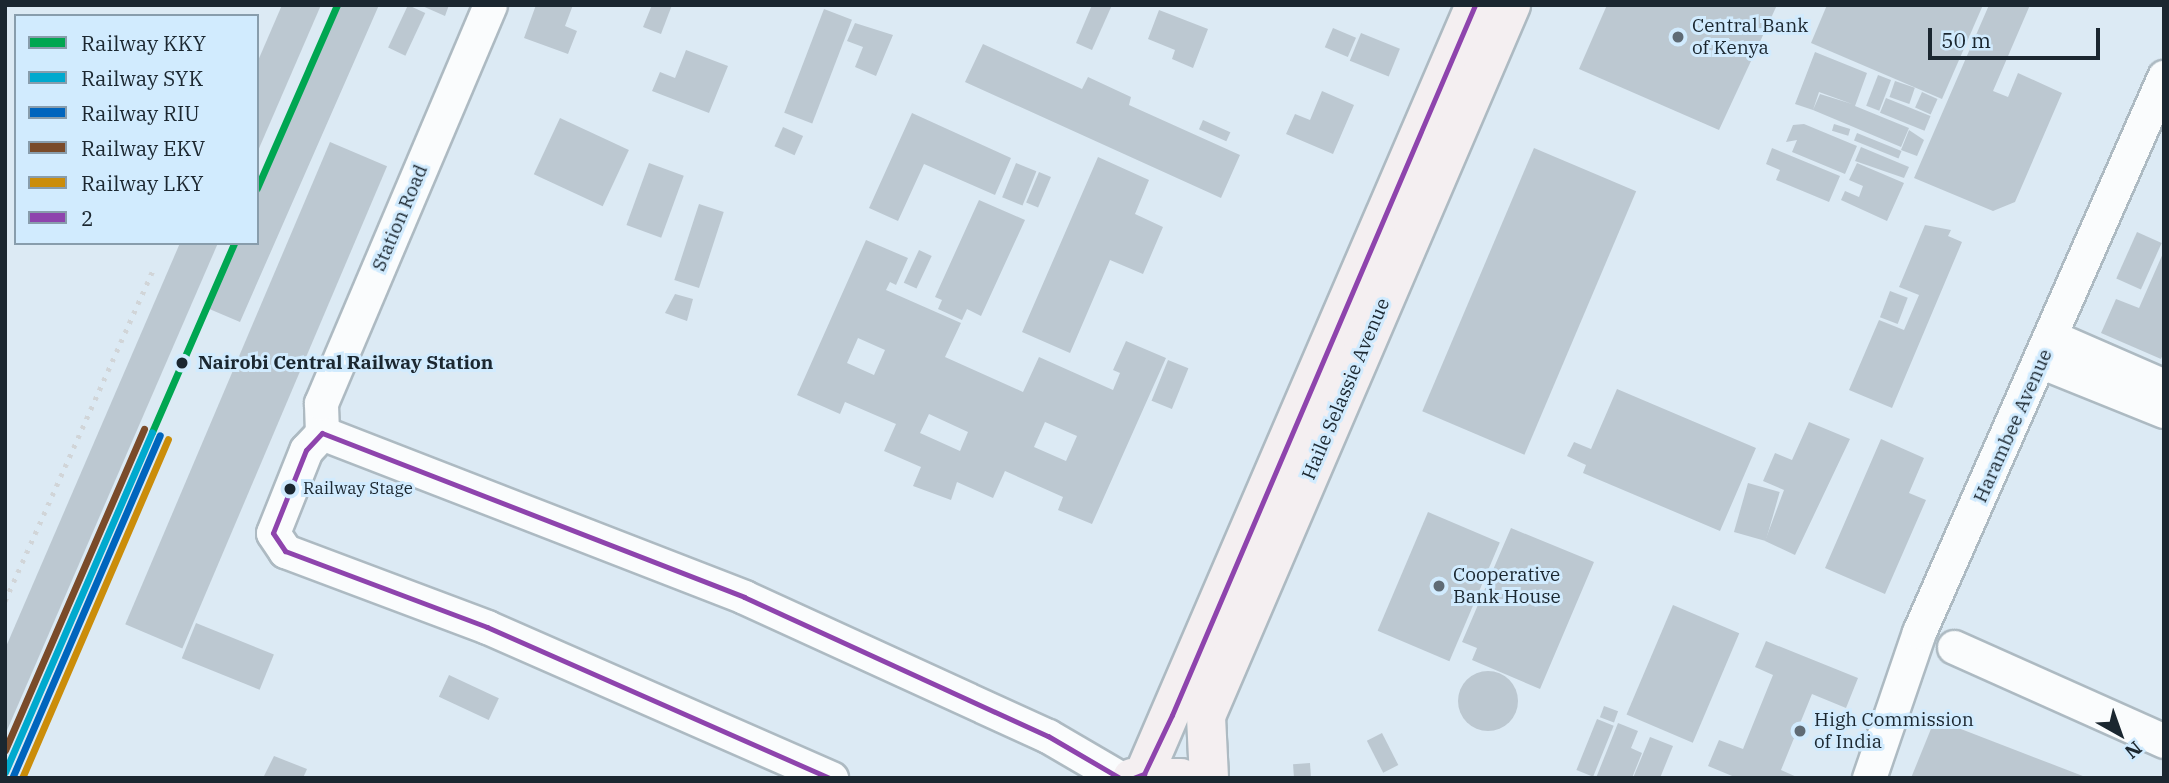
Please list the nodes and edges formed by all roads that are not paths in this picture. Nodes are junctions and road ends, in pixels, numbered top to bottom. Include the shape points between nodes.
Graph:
1 (490, 5) edge
2 (1475, 5) edge
3 (1511, 5) edge
4 (2164, 77) edge
5 (2047, 349) junction
6 (2164, 386) edge
7 (2164, 411) edge
8 (322, 433) junction
9 (1954, 647) dead end
10 (2164, 741) edge
11 (1144, 777) edge
12 (831, 778) edge
13 (1209, 778) edge
14 (1869, 778) edge

1 - 8 street, Station Road via 321,403
2 - 11 main road, Haile Selassie Avenue
3 - 13 main road, Haile Selassie Avenue via 1206,716
4 - 5 street, Harambee Avenue
5 - 6 street
5 - 7 street
5 - 14 street, Harambee Avenue via 1919,632
8 - 11 street via 744,597
8 - 12 street via 306,450 273,533 285,551 488,627
9 - 10 street

